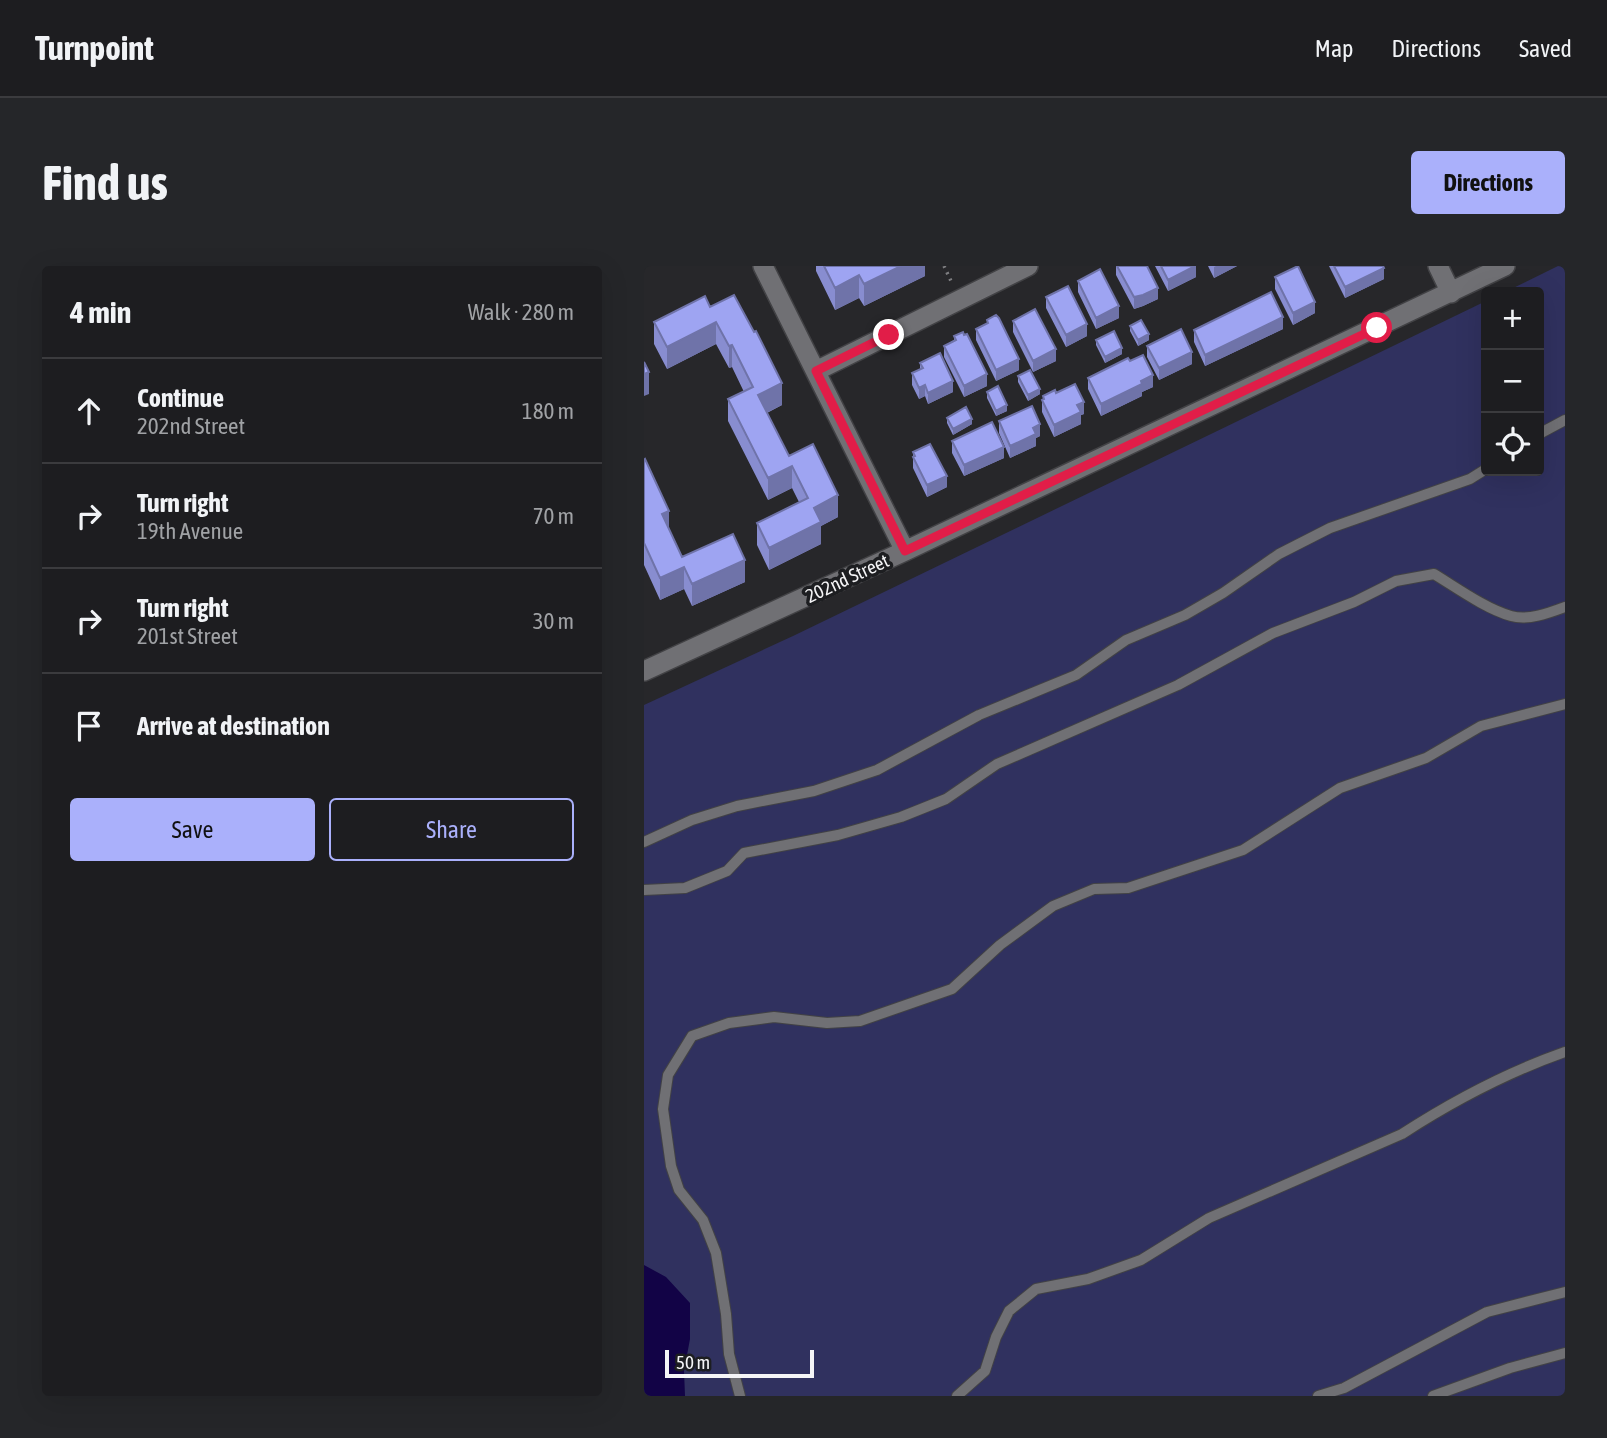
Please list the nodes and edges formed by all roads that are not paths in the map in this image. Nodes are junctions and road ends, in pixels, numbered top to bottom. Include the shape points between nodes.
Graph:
1 (763, 266) edge
2 (1028, 266) edge
3 (1438, 266) edge
4 (1505, 266) edge
5 (1451, 293) junction
6 (816, 371) junction
7 (1565, 420) edge
8 (1544, 431) edge
9 (1481, 472) edge
10 (905, 551) junction
11 (1565, 607) edge
12 (644, 671) edge
13 (1565, 704) edge
14 (644, 842) edge
15 (644, 890) edge
16 (1565, 1052) edge
17 (1565, 1292) edge
18 (1565, 1353) edge
19 (740, 1396) edge
20 (957, 1396) edge
21 (1318, 1396) edge
22 (1433, 1396) edge

1 - 6 street
2 - 6 street
3 - 5 street
4 - 5 street, 202nd Street
5 - 10 street, 202nd Street
6 - 10 street
7 - 8 lane
9 - 14 lane via 1329,528 1279,554 1185,615 1126,640 1076,675 979,715 877,770 814,791 737,806
10 - 12 street, 202nd Street
11 - 15 lane via 1543,615 1513,617 1434,574 1396,581 1273,633 1178,685 997,764 946,799 838,835 744,853 727,871 685,888
13 - 19 lane via 1481,726 1426,758 1340,788 1243,850 1128,888 1094,890 1053,906 1000,945 952,989 860,1021 827,1023 774,1017 729,1023 692,1035 668,1075 663,1109 679,1190 704,1220 716,1253 729,1354
16 - 20 lane via 1509,1075 1402,1133 1209,1218 1141,1259 1088,1279 1036,1289 1009,1311 985,1371
17 - 21 lane via 1487,1312 1343,1388
18 - 22 lane

